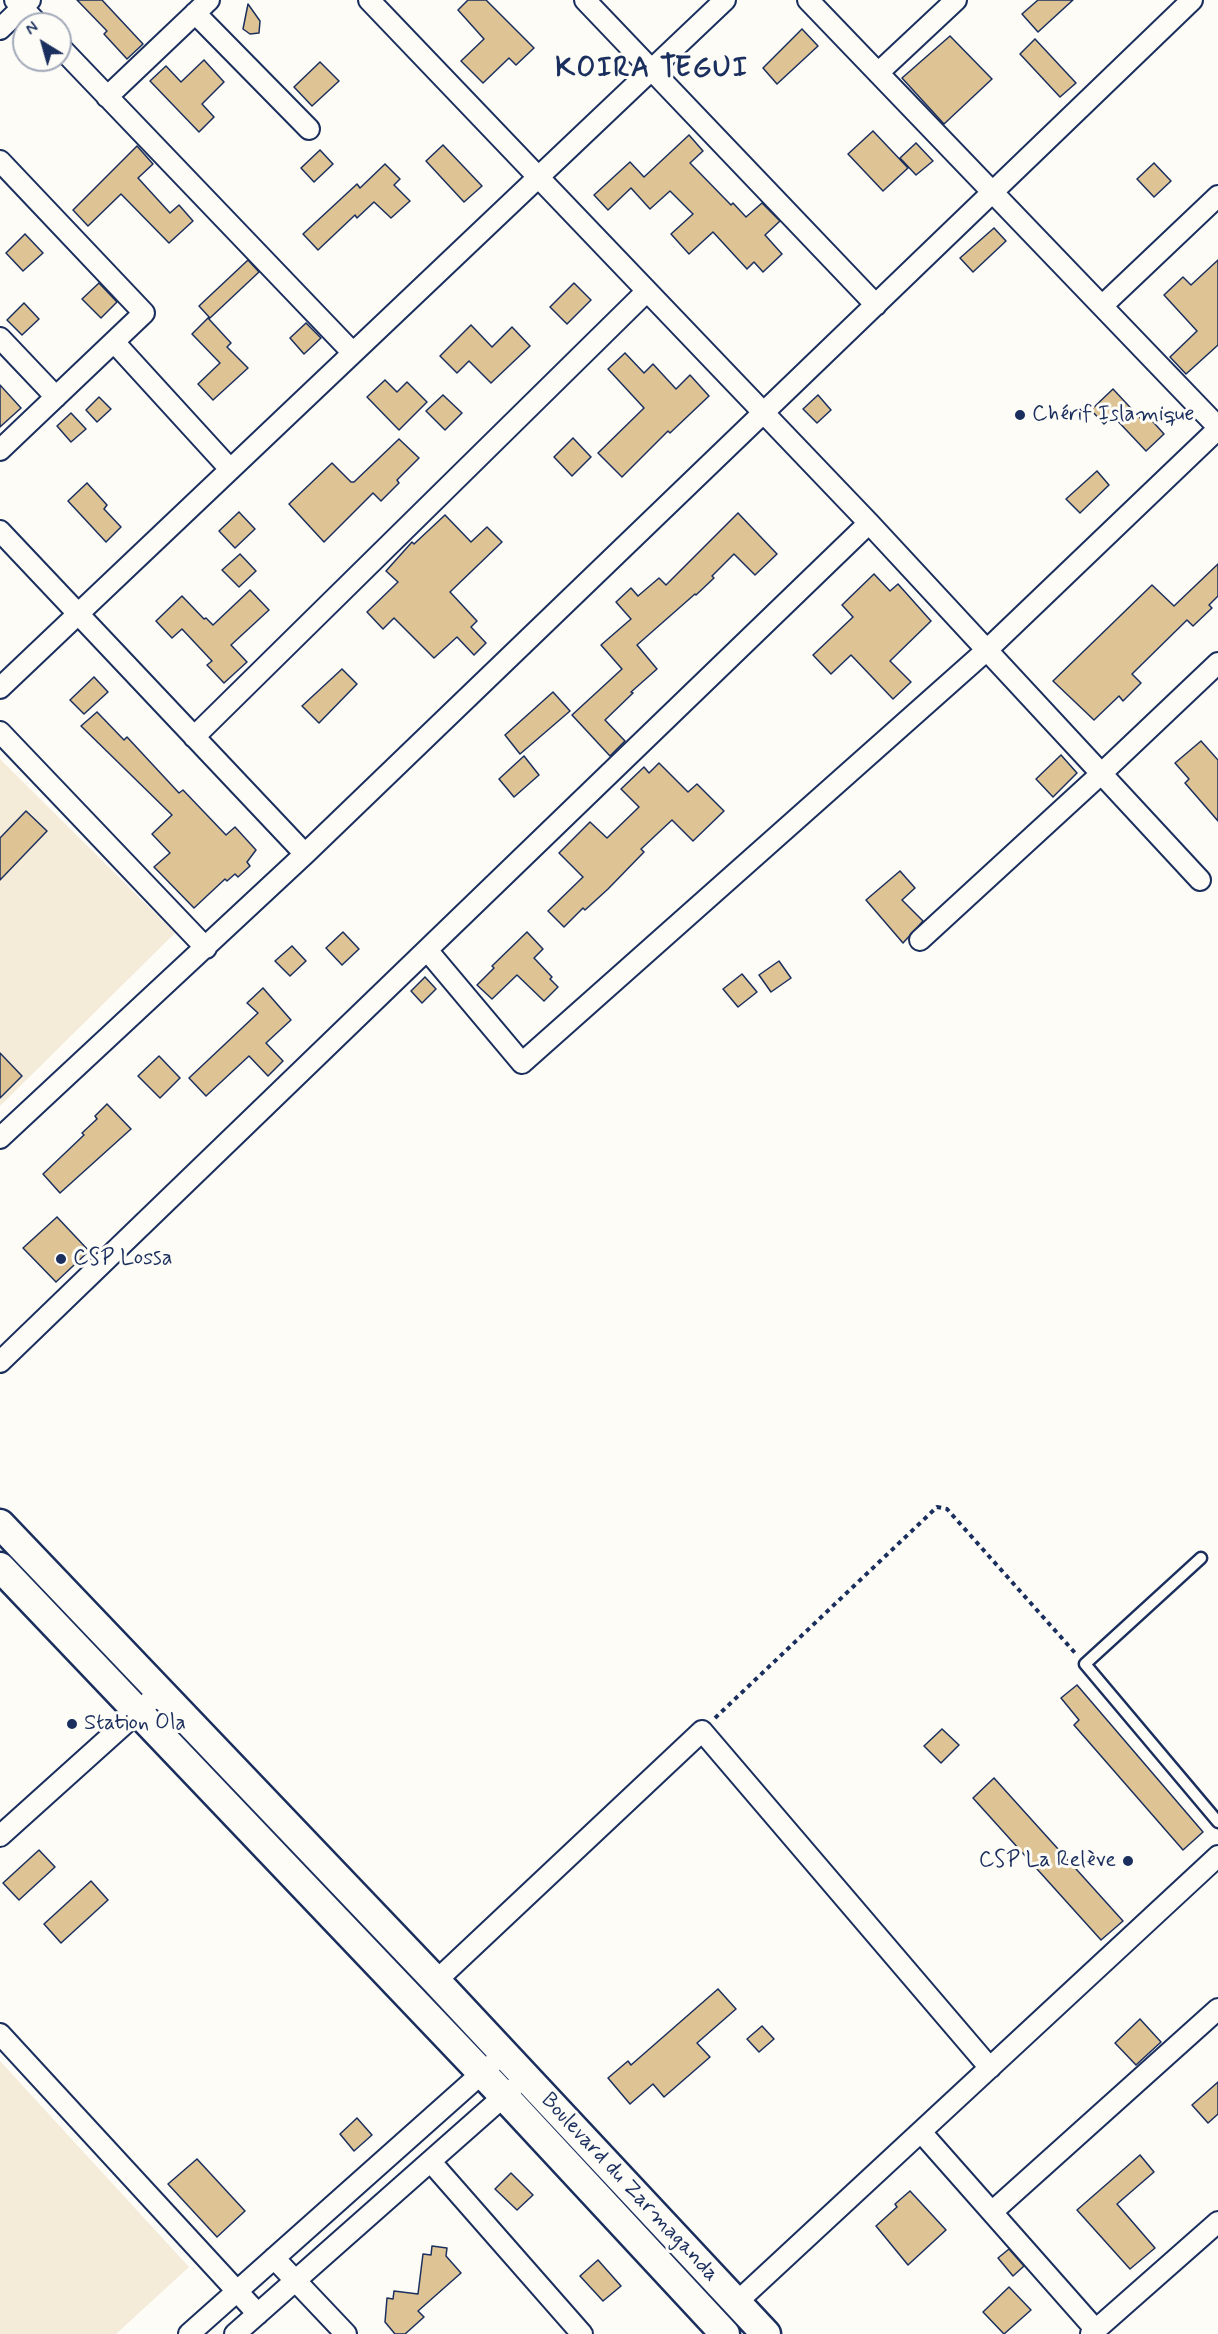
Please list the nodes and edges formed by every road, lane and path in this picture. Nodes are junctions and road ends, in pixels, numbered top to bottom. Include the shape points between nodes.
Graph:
1 (369, 0) edge
2 (585, 0) edge
3 (725, 0) edge
4 (808, 0) edge
5 (956, 0) edge
6 (1192, 0) edge
7 (22, 2) edge
8 (202, 7) edge
9 (0, 29) edge
10 (72, 60) edge
11 (652, 70) junction
12 (878, 73) junction
13 (107, 97) junction
14 (309, 129) dead end
15 (0, 161) edge
16 (538, 177) junction
17 (992, 192) junction
18 (1218, 196) edge
19 (647, 291) junction
20 (876, 305) junction
21 (1102, 306) junction
22 (0, 338) edge
23 (114, 342) junction
24 (353, 353) junction
25 (56, 397) junction
26 (765, 413) junction
27 (1218, 428) edge
28 (0, 450) edge
29 (230, 469) junction
30 (869, 523) junction
31 (0, 531) edge
32 (78, 614) junction
33 (988, 649) junction
34 (1218, 663) edge
35 (0, 688) edge
36 (0, 732) edge
37 (194, 736) junction
38 (1103, 772) junction
39 (305, 854) junction
40 (1200, 880) dead end
41 (920, 940) dead end
42 (206, 948) junction
43 (427, 950) junction
44 (0, 1138) edge
45 (0, 1362) edge
46 (0, 1524) edge
47 (1201, 1558) dead end
48 (0, 1567) edge
49 (1085, 1664) junction
50 (160, 1692) junction
51 (138, 1712) junction
52 (702, 1731) junction
53 (1218, 1822) edge
54 (0, 1836) edge
55 (1218, 1857) edge
56 (436, 1981) junction
57 (1218, 2009) edge
58 (0, 2034) edge
59 (497, 2047) junction
60 (990, 2068) junction
61 (482, 2073) junction
62 (525, 2076) junction
63 (504, 2096) junction
64 (921, 2132) junction
65 (431, 2162) junction
66 (992, 2212) junction
67 (1218, 2222) edge
68 (274, 2258) junction
69 (296, 2280) junction
70 (237, 2291) junction
71 (736, 2303) junction
72 (258, 2314) junction
73 (1094, 2332) edge
74 (189, 2334) edge
75 (236, 2334) edge
76 (346, 2334) edge
77 (582, 2334) edge
78 (725, 2334) edge
79 (766, 2334) edge

1 - 16 street
2 - 11 street
3 - 11 street
4 - 12 street
5 - 12 street
6 - 17 street
7 - 9 street
8 - 13 street
8 - 14 street
10 - 13 street
11 - 16 street
11 - 20 street
12 - 17 street
13 - 24 street
15 - 23 street via 144,313
16 - 19 street
16 - 24 street
17 - 20 street
17 - 21 street
18 - 21 street
19 - 26 street
19 - 37 street
20 - 26 street
21 - 27 street
22 - 25 street
23 - 25 street
23 - 29 street
24 - 29 street
25 - 28 street
26 - 30 street
26 - 39 street
27 - 33 street
29 - 32 street
30 - 33 street
30 - 43 street
31 - 32 street
32 - 35 street
32 - 37 street
33 - 38 street
33 - 43 street via 522,1063
34 - 38 street
36 - 42 street
37 - 39 street
38 - 40 street
38 - 41 street
39 - 42 street
42 - 44 street
43 - 45 street
46 - 50 main road, Boulevard du Zarmaganda
47 - 49 lane
48 - 51 main road, Boulevard du Zarmaganda
49 - 52 path via 947,1509 937,1507
49 - 53 lane
50 - 51 street
50 - 56 main road, Boulevard du Zarmaganda
51 - 54 street
51 - 61 main road, Boulevard du Zarmaganda
52 - 56 street
52 - 60 street
55 - 60 street
56 - 59 main road, Boulevard du Zarmaganda
57 - 66 street
58 - 70 street
59 - 61 street
59 - 62 main road, Boulevard du Zarmaganda
60 - 64 street
61 - 63 main road, Boulevard du Zarmaganda
61 - 68 street
62 - 63 street
62 - 71 main road, Boulevard du Zarmaganda
63 - 65 street
63 - 78 main road, Boulevard du Zarmaganda
64 - 66 street
64 - 71 street
65 - 69 street
65 - 77 street
66 - 73 street
67 - 73 street
68 - 69 street
68 - 70 street
69 - 72 street
69 - 76 street
70 - 72 street
70 - 74 street
71 - 79 main road, Boulevard du Zarmaganda
72 - 75 street

